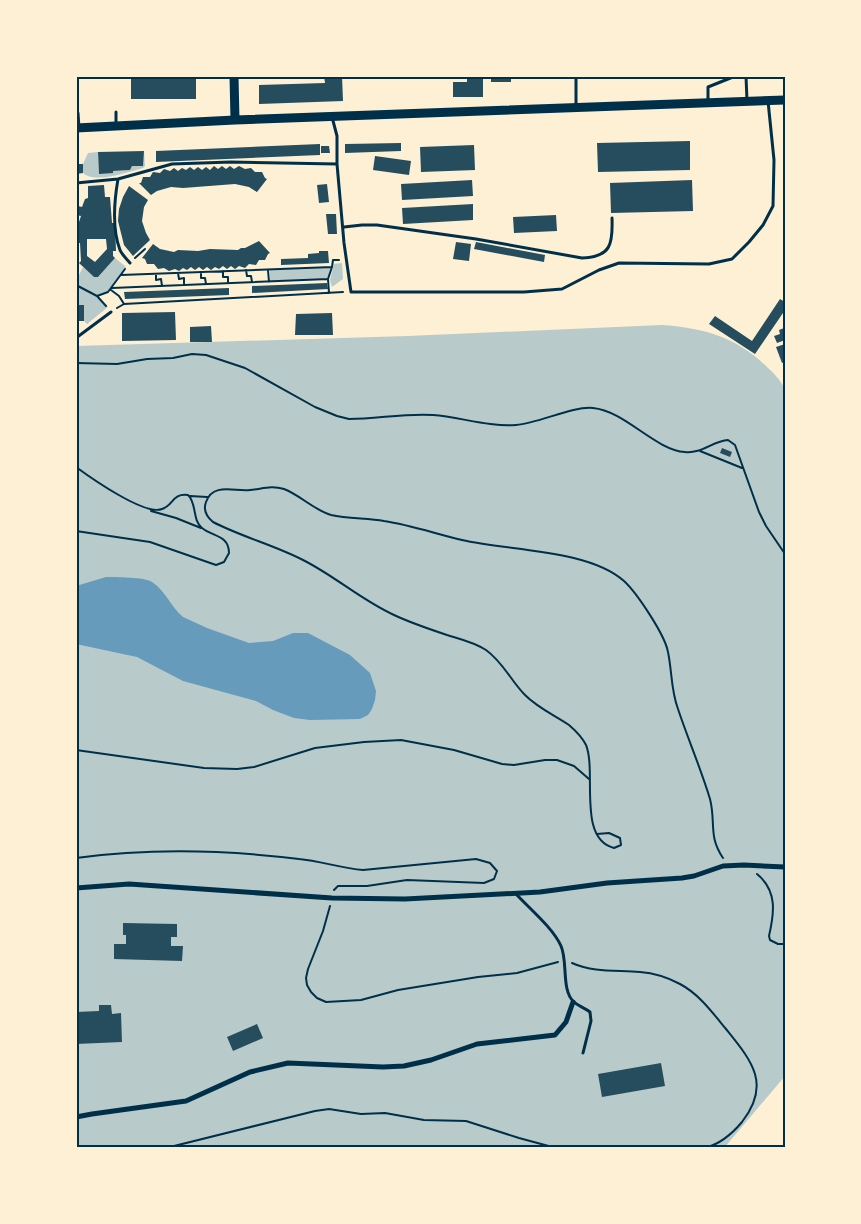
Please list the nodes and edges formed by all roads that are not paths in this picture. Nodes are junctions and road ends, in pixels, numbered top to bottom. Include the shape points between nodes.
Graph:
1 (234, 76) edge
2 (746, 76) edge
3 (733, 77) edge
4 (576, 79) dead end
5 (768, 100) junction
6 (785, 100) edge
7 (747, 101) junction
8 (708, 103) junction
9 (576, 108) junction
10 (116, 112) dead end
11 (78, 113) dead end
12 (332, 117) junction
13 (235, 120) junction
14 (116, 126) junction
15 (77, 128) edge
16 (337, 164) junction
17 (118, 179) junction
18 (76, 183) edge
19 (612, 218) dead end
20 (344, 227) junction
21 (130, 263) dead end
22 (111, 312) road end
23 (76, 338) edge
24 (785, 867) edge
25 (76, 888) edge
26 (516, 894) junction
27 (573, 1002) junction
28 (583, 1053) dead end
29 (76, 1117) edge

1 - 13 street
2 - 7 lane
3 - 8 lane via 708,87
4 - 9 lane
5 - 6 street
5 - 7 street
5 - 20 lane via 774,160 773,206 763,225 732,258 709,264 619,263 562,289 351,292
7 - 8 street
8 - 9 street
9 - 12 street
10 - 14 lane
11 - 15 lane
12 - 13 street
12 - 16 lane via 337,136
13 - 14 street
14 - 15 street
16 - 17 lane via 172,164
16 - 20 lane
17 - 18 lane
17 - 21 lane via 114,212 117,238 121,252
19 - 20 lane via 613,236 606,250 599,256 582,258 377,225
22 - 23 lane
24 - 26 street via 730,865 682,878
25 - 26 street via 129,884 332,898 405,899
26 - 27 lane via 556,937 562,948 567,989
27 - 28 lane via 590,1012 591,1021
27 - 29 street via 566,1022 555,1035 477,1044 404,1066 288,1063 250,1072 186,1101

